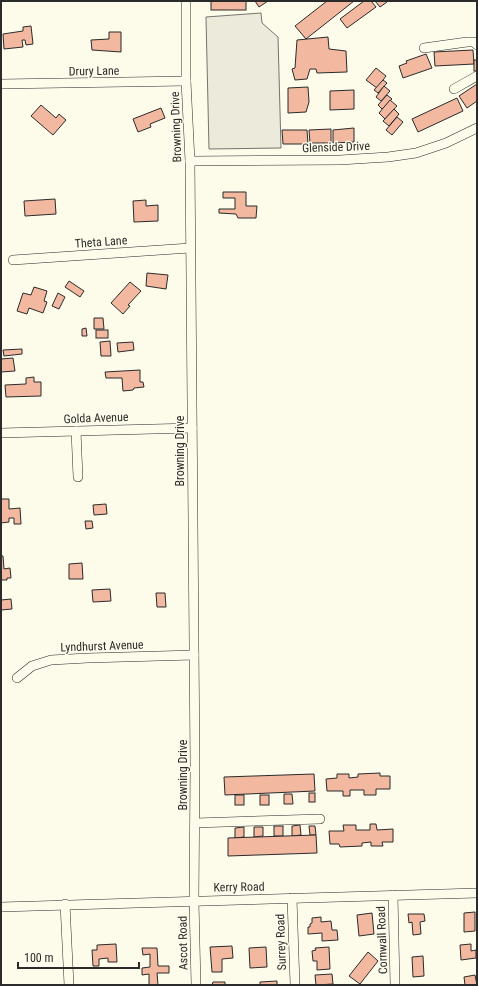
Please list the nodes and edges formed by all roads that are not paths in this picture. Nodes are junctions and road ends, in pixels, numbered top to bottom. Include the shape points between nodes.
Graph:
1 (186, 1) edge
2 (477, 45) edge
3 (424, 48) dead end
4 (477, 76) edge
5 (186, 81) junction
6 (1, 84) edge
7 (454, 89) dead end
8 (477, 128) edge
9 (190, 161) junction
10 (190, 248) junction
11 (12, 260) dead end
12 (192, 428) junction
13 (76, 431) junction
14 (1, 433) edge
15 (78, 477) dead end
16 (194, 655) junction
17 (17, 678) dead end
18 (320, 819) dead end
19 (195, 823) junction
20 (477, 893) edge
21 (393, 895) junction
22 (292, 898) junction
23 (194, 900) junction
24 (66, 904) junction
25 (1, 906) edge
26 (69, 985) edge
27 (196, 985) edge
28 (295, 985) edge
29 (395, 985) edge

1 - 5 street, Browning Drive
2 - 3 street via 474,42 467,42
4 - 7 street
5 - 6 street, Drury Lane
5 - 9 street, Browning Drive
8 - 9 street, Glenside Drive via 446,143 416,153 388,157 340,160
9 - 10 street, Browning Drive
10 - 11 street, Theta Lane
10 - 12 street, Browning Drive
12 - 13 street, Golda Avenue
12 - 16 street, Browning Drive
13 - 14 street, Golda Avenue
13 - 15 street
16 - 17 street, Lyndhurst Avenue via 52,660 32,666
16 - 19 street, Browning Drive
18 - 19 street
19 - 23 street, Browning Drive
20 - 21 street, Kerry Road
21 - 22 street, Kerry Road
21 - 29 street, Cornwall Road
22 - 23 street, Kerry Road
22 - 28 street, Surrey Road
23 - 24 street, Kerry Road
23 - 27 street, Ascot Road
24 - 25 street, Kerry Road
24 - 26 street

